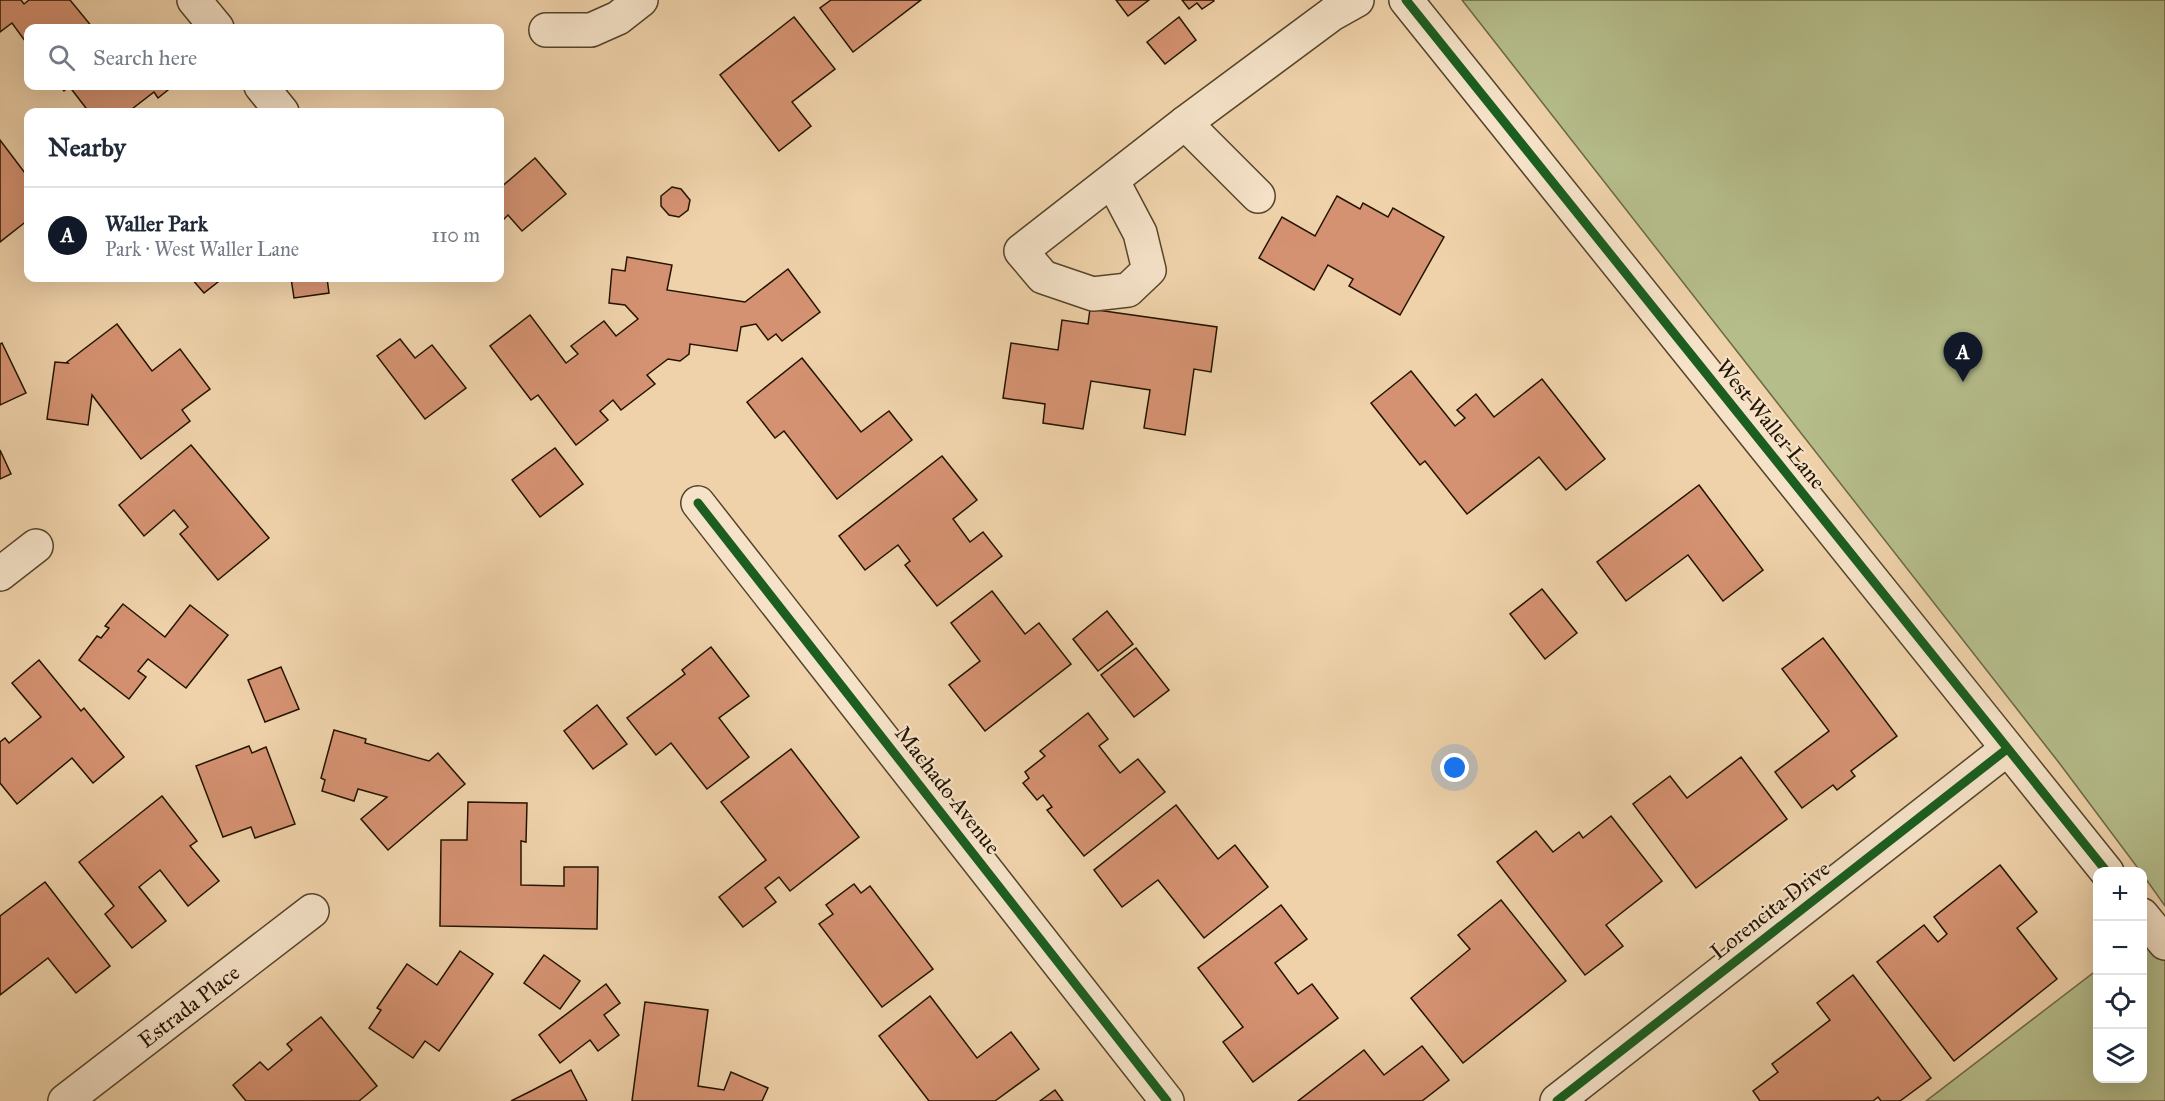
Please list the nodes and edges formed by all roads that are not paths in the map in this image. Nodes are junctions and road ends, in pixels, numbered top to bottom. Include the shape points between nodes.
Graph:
1 (194, 0) edge
2 (641, 0) edge
3 (1406, 0) edge
4 (1336, 5) edge
5 (214, 24) edge
6 (546, 30) dead end
7 (264, 90) edge
8 (279, 108) edge
9 (1185, 123) junction
10 (1112, 180) dead end
11 (1258, 196) dead end
12 (698, 503) dead end
13 (36, 546) dead end
14 (0, 574) edge
15 (2007, 750) junction
16 (2103, 867) edge
17 (312, 910) dead end
18 (2147, 921) edge
19 (2165, 943) edge
20 (65, 1101) edge
21 (1167, 1101) edge
22 (1557, 1101) edge

1 - 5 street
2 - 6 street via 618,18 591,30
3 - 15 street, West Waller Lane
4 - 9 street
7 - 8 street
9 - 10 street
9 - 11 street
12 - 21 street, Machado Avenue
13 - 14 street
15 - 16 street, West Waller Lane
15 - 22 street, Lorencita Drive
17 - 20 street, Estrada Place
18 - 19 street

